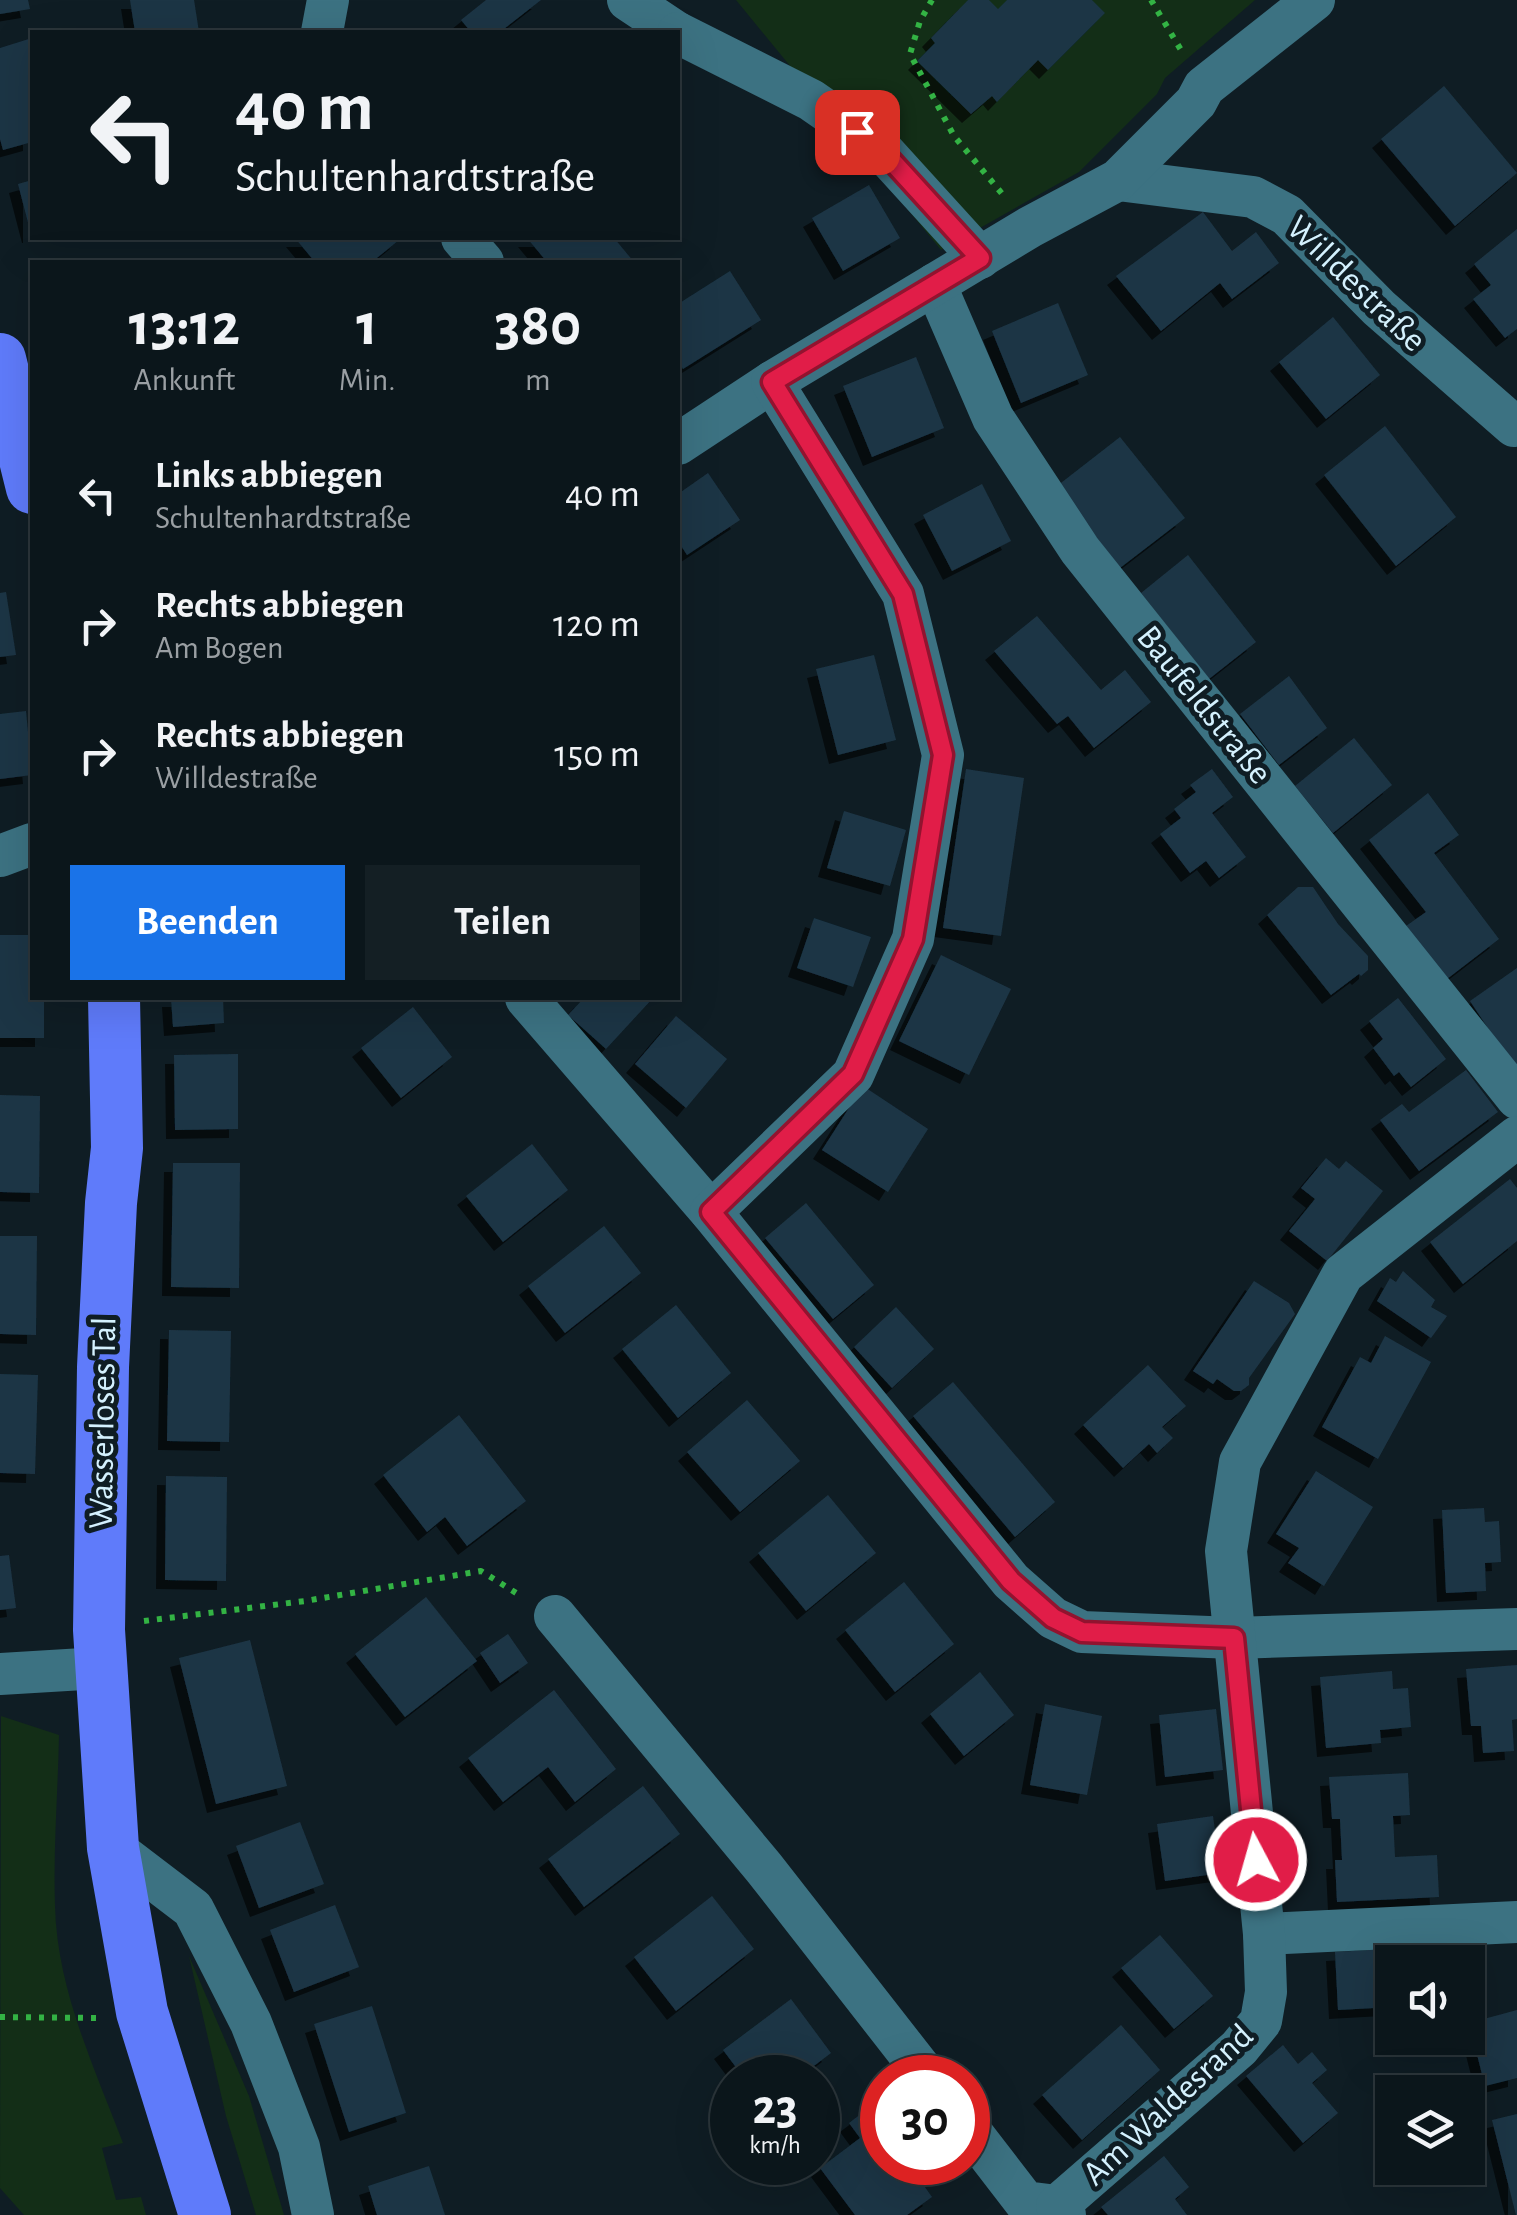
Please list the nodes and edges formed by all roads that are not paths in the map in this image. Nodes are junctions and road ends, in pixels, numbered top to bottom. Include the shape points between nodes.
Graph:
1 (328, 0) edge
2 (628, 0) edge
3 (1314, 0) edge
4 (322, 30) edge
5 (673, 30) edge
6 (680, 34) edge
7 (1118, 180) junction
8 (464, 240) edge
9 (980, 258) junction
10 (480, 260) edge
11 (935, 284) junction
12 (0, 359) edge
13 (772, 382) junction
14 (1514, 426) dead end
15 (680, 443) edge
16 (30, 480) edge
17 (30, 845) edge
18 (0, 856) edge
19 (114, 1000) edge
20 (528, 1000) edge
21 (1517, 1098) edge
22 (1517, 1137) edge
23 (711, 1212) junction
24 (555, 1616) road end
25 (1517, 1629) edge
26 (1234, 1638) junction
27 (100, 1668) junction
28 (0, 1674) edge
29 (113, 1848) junction
30 (1517, 1922) edge
31 (1264, 1934) junction
32 (910, 2055) edge
33 (990, 2156) edge
34 (1061, 2210) edge
35 (205, 2215) edge
36 (313, 2215) edge

1 - 4 street
2 - 5 street
3 - 7 street via 1204,87
6 - 9 street via 811,100 880,148
7 - 9 street
7 - 14 street, Willdestraße via 1253,197 1286,214 1393,321
8 - 10 street
9 - 11 street
11 - 13 street
11 - 21 street, Baufeldstraße via 993,418 1080,550
12 - 16 main road
13 - 15 street
13 - 23 street via 903,594 943,755 913,939 853,1074
17 - 18 street
19 - 27 main road, Wasserloses Tal via 117,1148 103,1367
20 - 23 street
22 - 26 street, Am Waldesrand via 1343,1274 1240,1462 1226,1552
23 - 26 street via 1011,1581 1053,1618 1082,1632
24 - 32 street
25 - 26 street
26 - 31 street, Am Waldesrand
27 - 28 street
27 - 29 main road, Wasserloses Tal
29 - 35 main road, Wasserloses Tal via 142,2012
29 - 36 street via 193,1909 251,2023 298,2146
30 - 31 street
31 - 34 street, Am Waldesrand via 1261,2021
33 - 34 street, Am Waldesrand via 1026,2202

